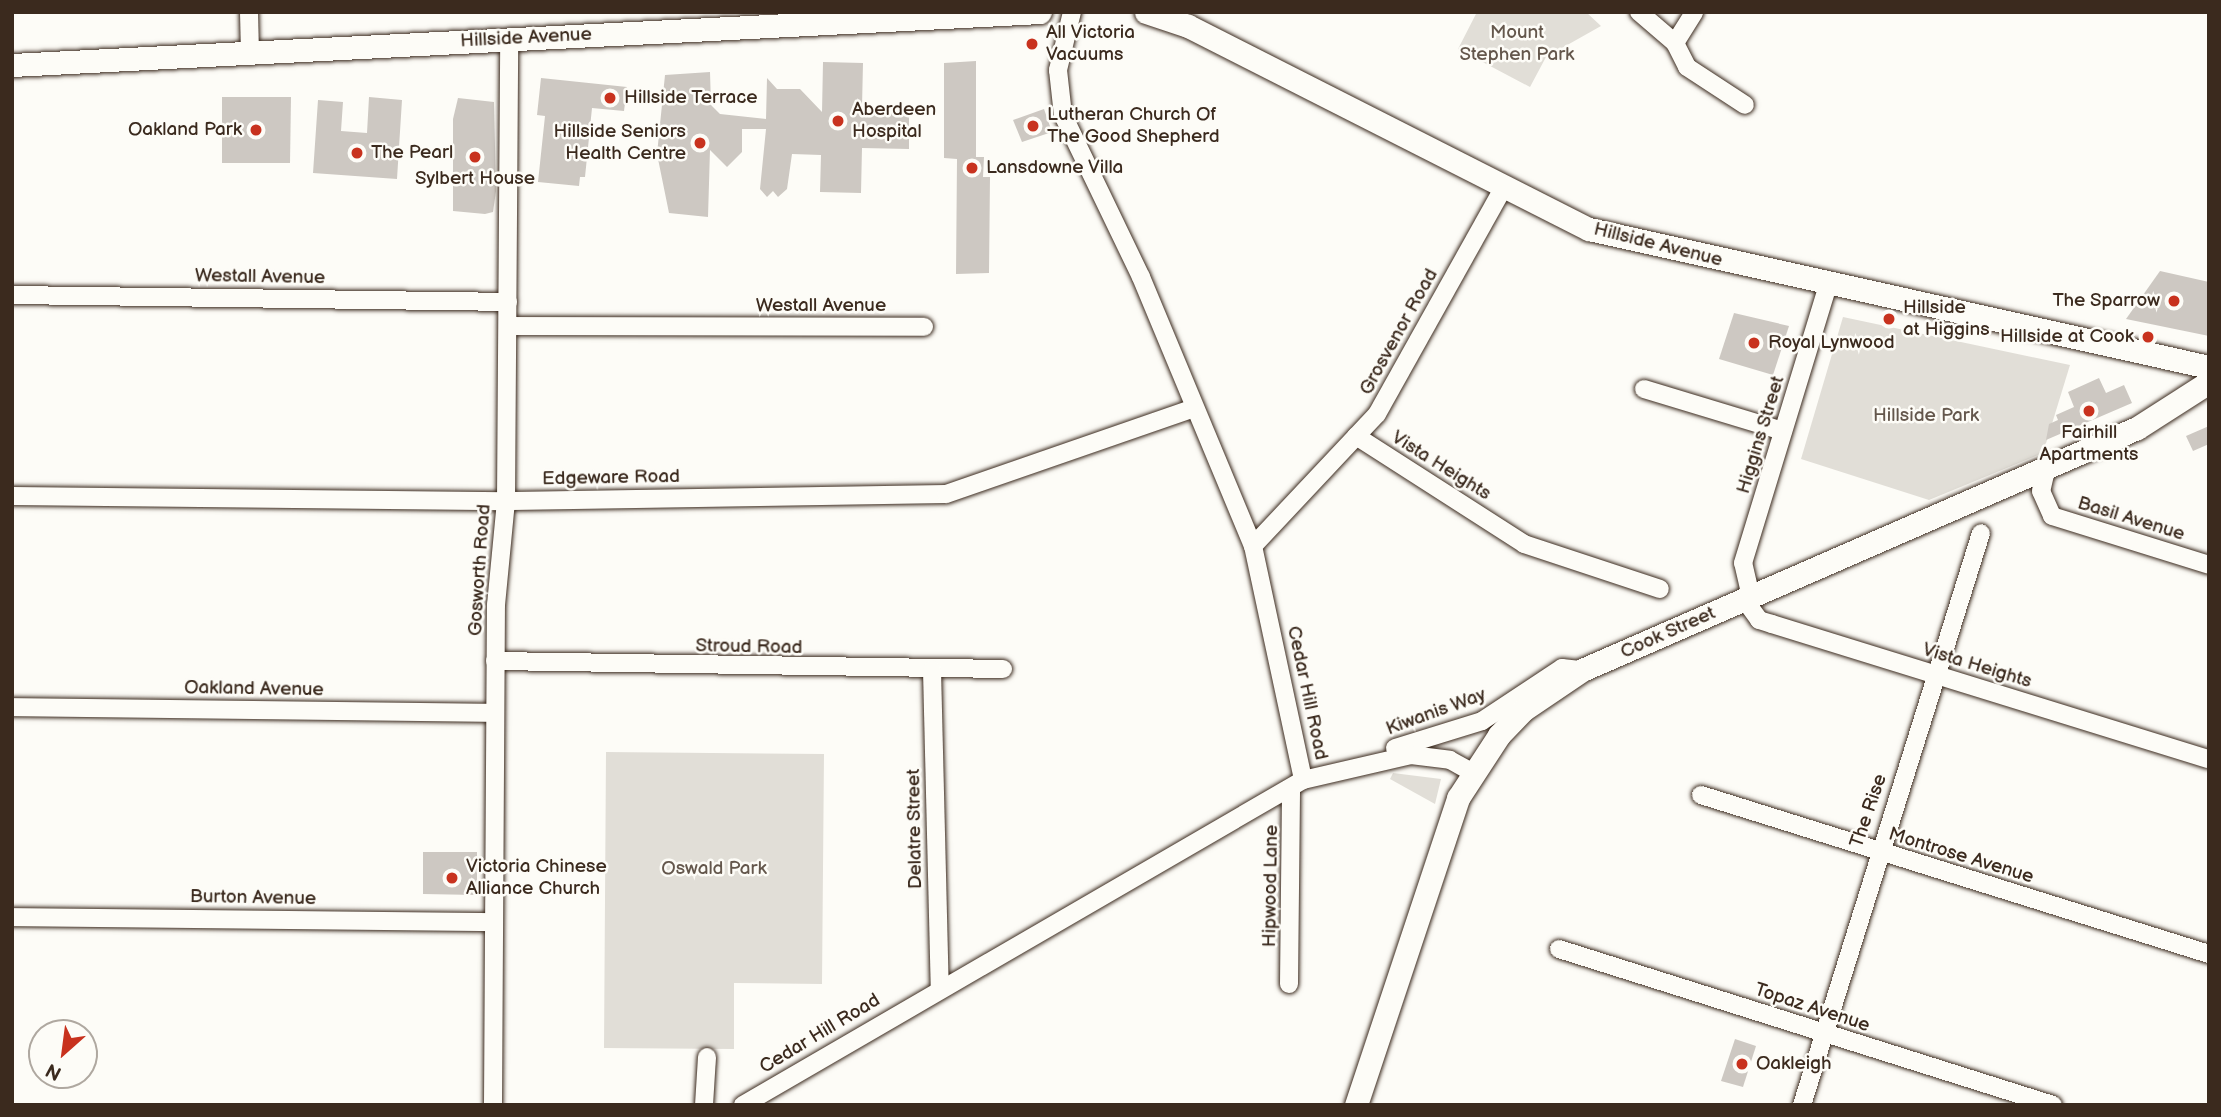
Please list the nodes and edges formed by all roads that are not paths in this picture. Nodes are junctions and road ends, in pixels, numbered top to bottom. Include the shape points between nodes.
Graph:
1 (249, 12) edge
2 (1040, 12) edge
3 (1072, 12) edge
4 (1146, 12) edge
5 (1639, 12) edge
6 (1693, 12) edge
7 (792, 18) edge
8 (1178, 19) edge
9 (509, 39) junction
10 (1675, 43) junction
11 (250, 52) junction
12 (12, 65) edge
13 (1745, 105) dead end
14 (1506, 186) junction
15 (1828, 285) junction
16 (12, 295) edge
17 (508, 302) junction
18 (508, 326) junction
19 (924, 327) dead end
20 (2209, 368) edge
21 (2209, 382) edge
22 (1644, 389) dead end
23 (1195, 408) junction
24 (1783, 432) junction
25 (1356, 436) junction
26 (2047, 466) junction
27 (12, 496) edge
28 (506, 501) junction
29 (1981, 533) dead end
30 (1253, 546) junction
31 (2209, 565) edge
32 (1660, 589) dead end
33 (1748, 598) junction
34 (495, 661) junction
35 (1003, 668) dead end
36 (932, 670) junction
37 (1582, 670) junction
38 (1937, 676) junction
39 (12, 707) edge
40 (495, 713) junction
41 (1377, 759) junction
42 (2209, 759) edge
43 (1472, 772) junction
44 (1297, 785) junction
45 (1701, 796) dead end
46 (1877, 852) junction
47 (12, 917) edge
48 (494, 922) junction
49 (1559, 949) dead end
50 (2209, 954) edge
51 (1289, 984) dead end
52 (940, 986) junction
53 (1823, 1034) junction
54 (707, 1057) dead end
55 (493, 1105) edge
56 (704, 1105) edge
57 (743, 1105) edge
58 (1356, 1105) edge
59 (1802, 1105) edge
60 (2053, 1105) edge

1 - 11 street
2 - 7 main road, Hillside Avenue
3 - 23 street, Cedar Hill Road via 1058,70 1063,114 1142,277
4 - 8 main road, Hillside Avenue
5 - 10 street
6 - 10 street
7 - 9 main road, Hillside Avenue
8 - 14 main road, Hillside Avenue
9 - 11 main road, Hillside Avenue
9 - 17 street, Gosworth Road
10 - 13 street via 1687,67
11 - 12 main road, Hillside Avenue
14 - 15 main road, Hillside Avenue via 1619,239
14 - 25 street, Grosvenor Road via 1377,414
15 - 20 main road, Hillside Avenue
15 - 24 street, Higgins Street
16 - 17 street, Westall Avenue
17 - 18 street, Gosworth Road
18 - 19 street, Westall Avenue
18 - 28 street, Gosworth Road
21 - 26 main road, Cook Street via 2166,414
22 - 24 street
23 - 28 street, Edgeware Road via 946,494
23 - 30 street, Cedar Hill Road
24 - 33 street, Higgins Street via 1743,563
25 - 30 street, Grosvenor Road
25 - 32 street, Vista Heights via 1524,544
26 - 31 street, Basil Avenue via 2041,491 2052,516
26 - 33 main road, Cook Street
27 - 28 street, Edgeware Road
28 - 34 street, Gosworth Road
29 - 38 street, The Rise
30 - 44 street, Cedar Hill Road
33 - 37 main road, Cook Street
33 - 38 street, Vista Heights via 1759,620
34 - 36 street, Stroud Road
34 - 40 street, Gosworth Road
35 - 36 street, Stroud Road
36 - 52 street, Delatre Street
37 - 41 street, Kiwanis Way via 1562,668 1482,721 1398,746
37 - 43 main road, Cook Street via 1523,710
38 - 42 street, Vista Heights
38 - 46 street, The Rise
39 - 40 street, Oakland Avenue
40 - 48 street, Gosworth Road
41 - 43 street, Kiwanis Way via 1431,755
41 - 44 street, Kiwanis Way
43 - 58 main road, Cook Street via 1447,825
44 - 51 street, Hipwood Lane
44 - 52 street, Cedar Hill Road
45 - 46 street, Montrose Avenue
46 - 50 street, Montrose Avenue
46 - 53 street, The Rise
47 - 48 street, Burton Avenue
48 - 55 street, Gosworth Road
49 - 53 street, Topaz Avenue
52 - 57 street, Cedar Hill Road
53 - 59 street, The Rise
53 - 60 street, Topaz Avenue
54 - 56 street

